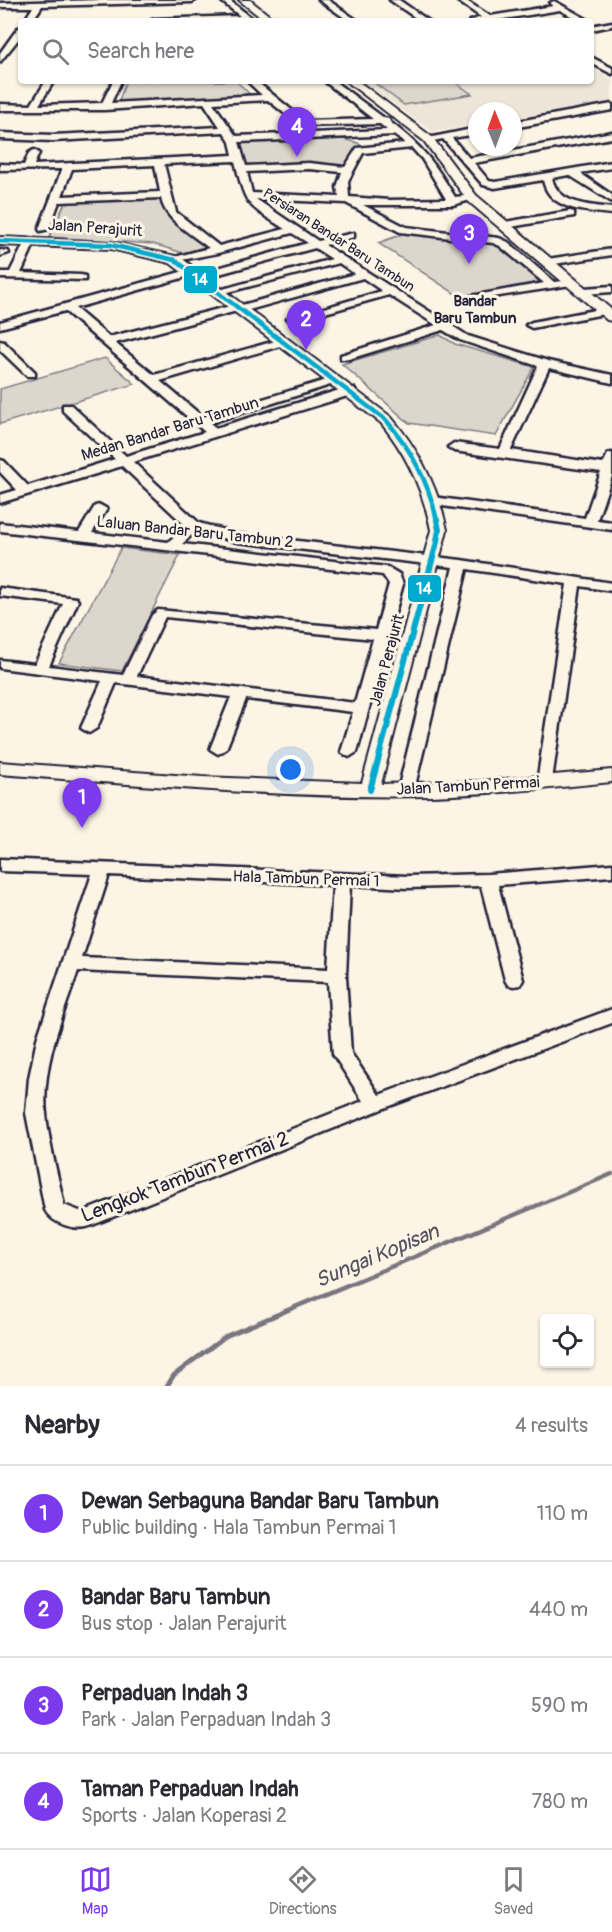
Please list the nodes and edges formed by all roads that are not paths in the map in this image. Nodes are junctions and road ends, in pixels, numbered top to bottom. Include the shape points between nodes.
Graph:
1 (192, 0) edge
2 (224, 0) edge
3 (244, 0) edge
4 (323, 0) edge
5 (394, 0) edge
6 (460, 0) edge
7 (549, 0) edge
8 (39, 4) junction
9 (0, 5) edge
10 (562, 7) junction
11 (29, 18) edge
12 (248, 18) edge
13 (267, 18) edge
14 (350, 18) edge
15 (421, 18) edge
16 (489, 18) joint
17 (581, 18) edge
18 (599, 26) edge
19 (612, 31) edge
20 (18, 34) edge
21 (0, 59) edge
22 (594, 62) edge
23 (612, 71) edge
24 (48, 84) edge
25 (116, 84) edge
26 (254, 84) edge
27 (332, 84) edge
28 (355, 84) edge
29 (269, 97) junction
30 (208, 102) junction
31 (0, 107) edge
32 (105, 107) junction
33 (612, 107) edge
34 (33, 108) junction
35 (44, 116) junction
36 (403, 119) junction
37 (383, 121) junction
38 (522, 123) edge
39 (397, 132) junction
40 (468, 133) edge
41 (230, 134) junction
42 (612, 135) edge
43 (0, 136) edge
44 (446, 137) junction
45 (428, 139) junction
46 (414, 145) junction
47 (36, 146) junction
48 (468, 160) junction
49 (159, 162) junction
50 (240, 164) junction
51 (68, 166) junction
52 (607, 166) edge
53 (0, 167) edge
54 (28, 168) junction
55 (349, 170) junction
56 (572, 172) junction
57 (612, 174) edge
58 (547, 177) junction
59 (166, 195) junction
60 (248, 196) junction
61 (471, 198) junction
62 (56, 199) junction
63 (345, 199) junction
64 (612, 199) edge
65 (453, 201) junction
66 (612, 211) edge
67 (570, 214) dead end
68 (505, 225) junction
69 (44, 229) dead end
70 (293, 230) junction
71 (350, 235) dead end
72 (30, 242) junction
73 (313, 243) junction
74 (1, 249) edge
75 (219, 250) junction
76 (612, 252) edge
77 (175, 260) junction
78 (340, 260) junction
79 (548, 262) junction
80 (195, 274) junction
81 (0, 275) edge
82 (363, 275) junction
83 (14, 276) junction
84 (81, 278) dead end
85 (571, 282) junction
86 (552, 285) junction
87 (612, 289) edge
88 (584, 291) junction
89 (217, 292) junction
90 (389, 292) junction
91 (471, 299) dead end
92 (67, 307) junction
93 (239, 308) junction
94 (608, 314) edge
95 (293, 319) dead end
96 (0, 325) edge
97 (531, 325) dead end
98 (444, 326) junction
99 (108, 341) junction
100 (283, 342) junction
101 (0, 345) edge
102 (345, 357) dead end
103 (545, 364) junction
104 (31, 374) dead end
105 (612, 379) edge
106 (151, 380) junction
107 (337, 381) junction
108 (350, 391) junction
109 (67, 408) dead end
110 (200, 422) junction
111 (214, 433) junction
112 (454, 447) dead end
113 (504, 453) junction
114 (126, 460) junction
115 (610, 463) edge
116 (0, 464) edge
117 (26, 491) junction
118 (0, 499) edge
119 (433, 501) junction
120 (100, 509) dead end
121 (590, 522) junction
122 (194, 526) junction
123 (612, 526) edge
124 (0, 527) edge
125 (83, 537) junction
126 (171, 546) junction
127 (433, 561) junction
128 (461, 564) junction
129 (574, 581) junction
130 (612, 587) edge
131 (0, 591) edge
132 (380, 635) junction
133 (0, 664) edge
134 (40, 669) junction
135 (111, 678) junction
136 (128, 679) junction
137 (240, 694) junction
138 (360, 708) junction
139 (89, 728) dead end
140 (218, 749) dead end
141 (349, 752) dead end
142 (0, 768) edge
143 (612, 776) edge
144 (545, 783) junction
145 (370, 790) junction
146 (406, 790) junction
147 (0, 865) edge
148 (102, 870) junction
149 (612, 870) edge
150 (488, 880) junction
151 (342, 881) junction
152 (73, 964) junction
153 (337, 976) junction
154 (514, 980) dead end
155 (612, 1016) edge
156 (375, 1104) junction

1 - 8 street
2 - 12 street
3 - 13 street
4 - 14 street
5 - 15 street
6 - 16 street
7 - 10 street
8 - 9 street
8 - 11 street
10 - 16 street
10 - 17 street
18 - 19 street
20 - 21 street
22 - 23 street
24 - 34 street
25 - 32 street
26 - 29 street
27 - 37 street
28 - 36 street
29 - 30 street
29 - 37 street via 305,124
30 - 32 street
30 - 41 street, Persiaran Bandar Baru Tambun
31 - 34 street
32 - 35 street
33 - 38 street
34 - 35 street
35 - 47 street
36 - 37 street
36 - 45 street
37 - 39 street
39 - 41 street
39 - 46 street
40 - 44 street
41 - 47 street
41 - 50 street, Persiaran Bandar Baru Tambun
42 - 48 street
43 - 47 street
44 - 45 street
44 - 48 street
45 - 61 street
46 - 55 street via 360,150
46 - 65 street
47 - 54 street
48 - 58 street via 486,183 504,185
49 - 50 street
49 - 51 street
49 - 59 street
50 - 55 street
50 - 60 street, Persiaran Bandar Baru Tambun
51 - 54 street
51 - 62 street
52 - 56 street
52 - 57 street
53 - 54 street
55 - 63 street via 341,183
56 - 58 street
56 - 64 street
58 - 66 street via 547,184 566,203
59 - 62 street
59 - 75 street via 168,208 178,220
60 - 63 street
60 - 70 street, Persiaran Bandar Baru Tambun via 256,206
61 - 65 street
61 - 68 street
62 - 69 street
63 - 65 street
63 - 86 street via 404,230 495,240
67 - 68 street
68 - 79 street
70 - 73 street, Persiaran Bandar Baru Tambun
70 - 75 street
71 - 73 street
72 - 74 street, Jalan Perajurit
72 - 77 street, Jalan Perajurit via 131,246
72 - 83 street
73 - 78 street, Persiaran Bandar Baru Tambun
73 - 80 street
75 - 77 street
76 - 79 street
77 - 80 street, Jalan Perajurit
78 - 82 street, Persiaran Bandar Baru Tambun
78 - 89 street
79 - 85 street
80 - 89 street, Jalan Perajurit
80 - 92 street
81 - 83 street
82 - 90 street, Persiaran Bandar Baru Tambun
82 - 93 street
83 - 84 street
85 - 86 street
85 - 88 street
86 - 91 street
87 - 88 street
88 - 94 street
89 - 93 street, Jalan Perajurit
90 - 95 street
90 - 98 street, Persiaran Bandar Baru Tambun
92 - 96 street
92 - 99 street
93 - 99 street
93 - 100 street, Jalan Perajurit
94 - 97 street
98 - 102 street
98 - 103 street, Persiaran Bandar Baru Tambun via 464,338
99 - 106 street
100 - 106 street
100 - 107 street, Jalan Perajurit
101 - 104 street
103 - 105 street, Persiaran Bandar Baru Tambun
103 - 113 street
106 - 110 street
107 - 108 street, Jalan Perajurit
107 - 110 street
108 - 111 street, Medan Bandar Baru Tambun
108 - 119 street, Jalan Perajurit via 397,430
109 - 114 street
110 - 111 street
111 - 114 street, Medan Bandar Baru Tambun
112 - 113 street
113 - 115 street
114 - 117 street, Medan Bandar Baru Tambun
114 - 122 street
115 - 121 street
116 - 117 street
117 - 118 street, Medan Bandar Baru Tambun
119 - 121 street
119 - 127 street, Jalan Perajurit via 439,530
120 - 125 street
121 - 123 street
122 - 126 street
122 - 127 street via 237,538
124 - 125 street, Laluan Bandar Baru Tambun 2
125 - 126 street, Laluan Bandar Baru Tambun 2
126 - 132 street, Laluan Bandar Baru Tambun 2 via 387,571 396,584
127 - 128 street
127 - 145 street, Jalan Perajurit
128 - 129 street
128 - 146 street
129 - 130 street
129 - 144 street
131 - 134 street via 71,601
132 - 136 street via 169,612 159,615
132 - 138 street
133 - 134 street
134 - 135 street
135 - 136 street
135 - 139 street
136 - 137 street
137 - 138 street
137 - 140 street
138 - 141 street
142 - 145 street, Jalan Tambun Permai
143 - 144 street, Jalan Tambun Permai
144 - 146 street, Jalan Tambun Permai
145 - 146 street, Jalan Tambun Permai
147 - 148 street, Hala Tambun Permai 1
148 - 151 street, Hala Tambun Permai 1
148 - 152 street, Lengkok Tambun Permai 2
149 - 150 street, Hala Tambun Permai 1
150 - 151 street, Hala Tambun Permai 1
150 - 154 street
151 - 153 street
152 - 153 street
152 - 156 street, Lengkok Tambun Permai 2 via 46,1039 36,1113 55,1210 64,1216 83,1220
153 - 156 street via 342,1054
155 - 156 street, Lengkok Tambun Permai 2

